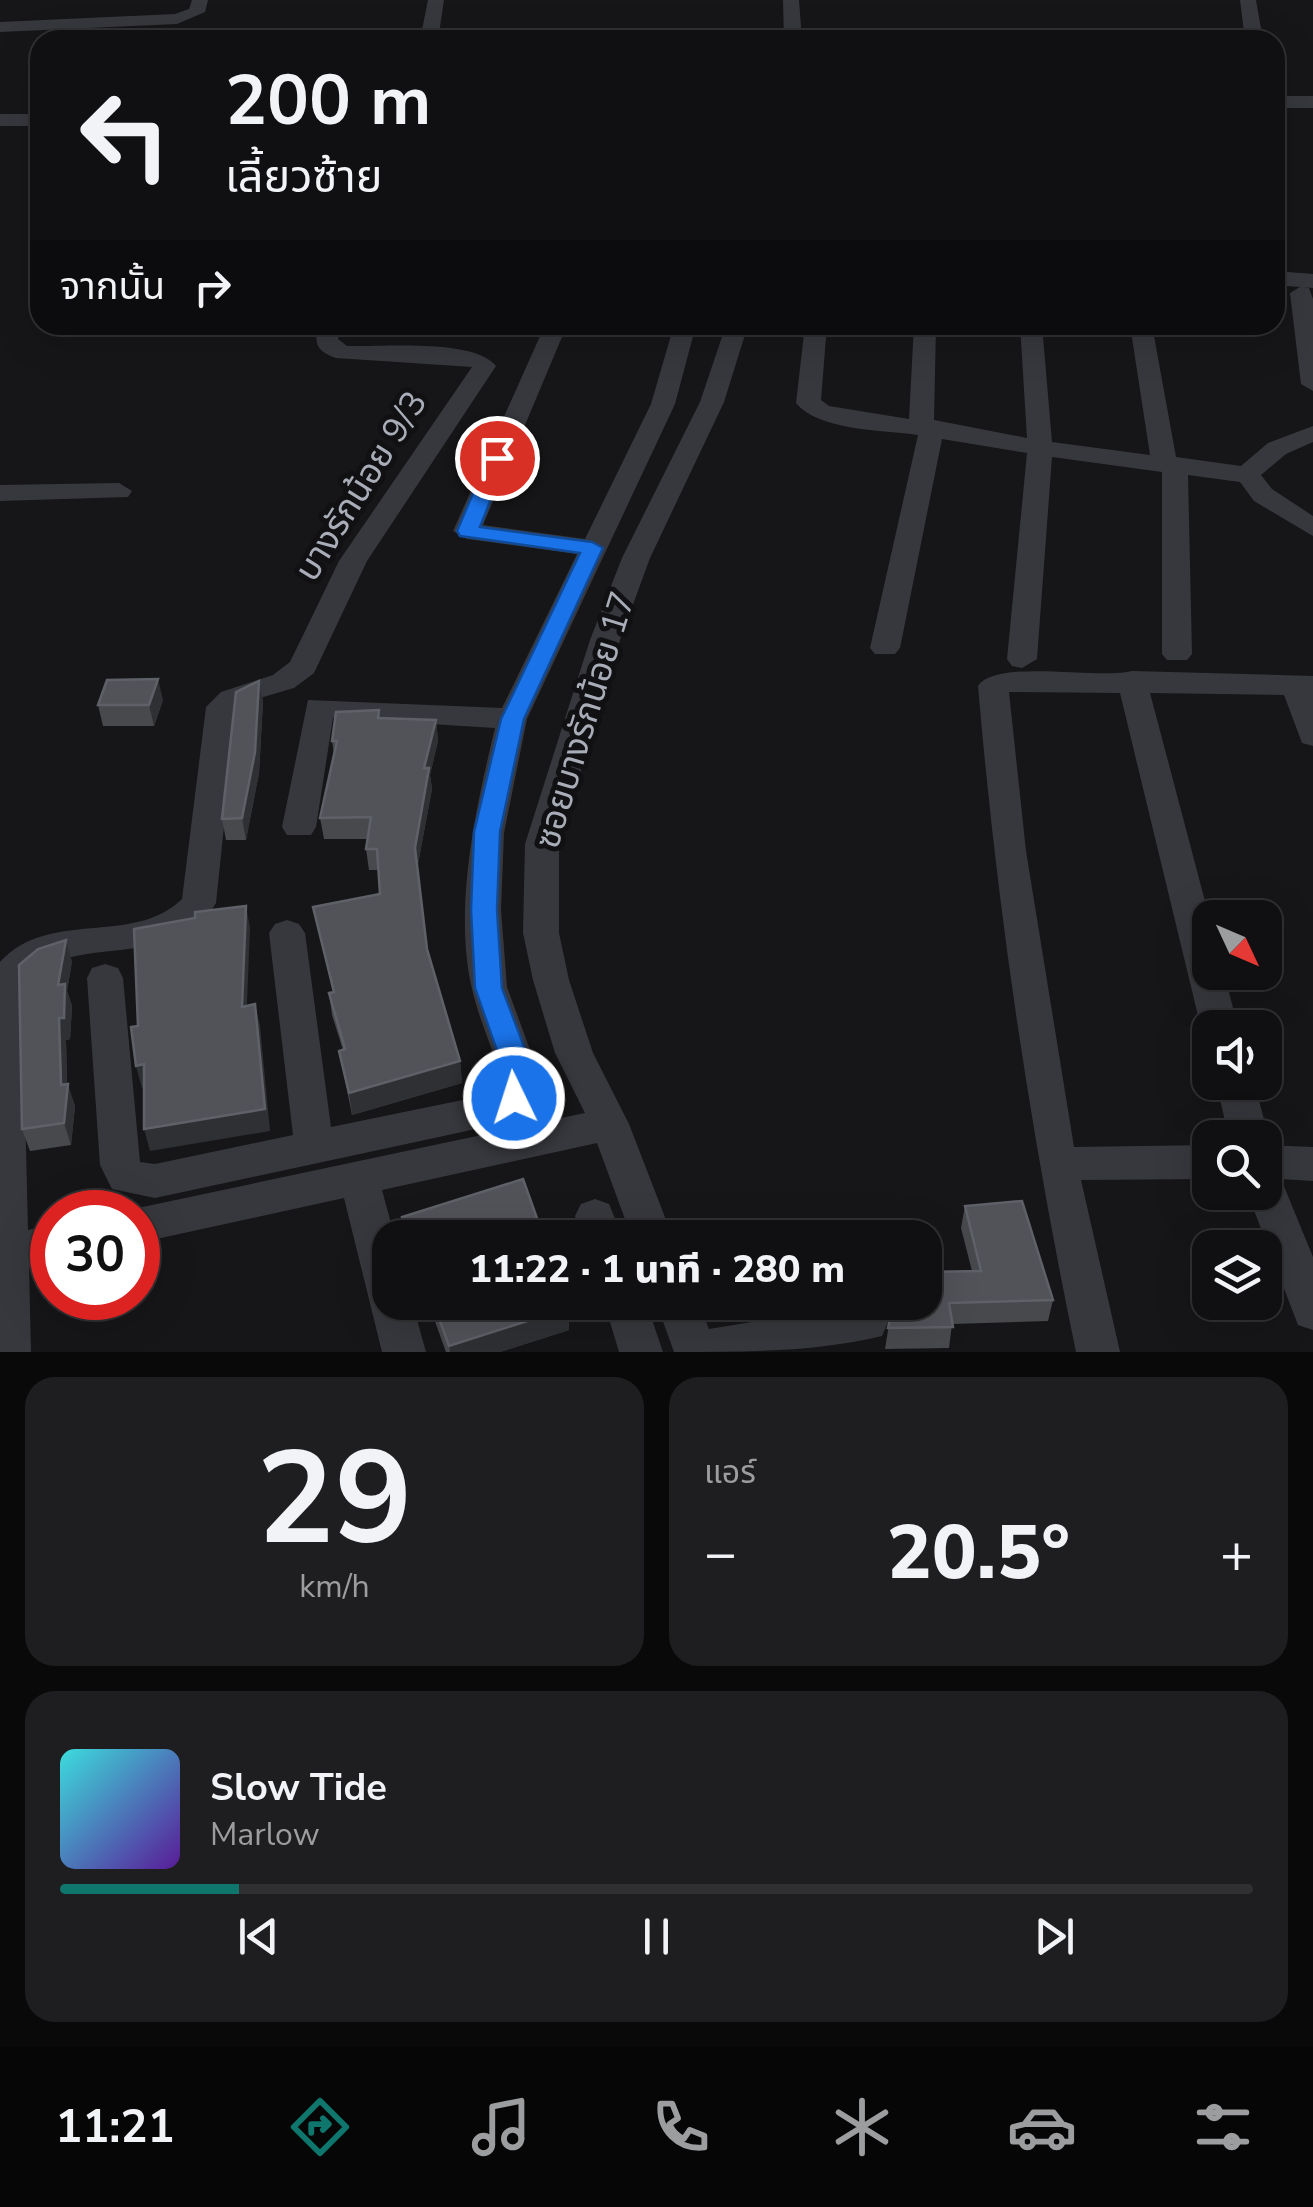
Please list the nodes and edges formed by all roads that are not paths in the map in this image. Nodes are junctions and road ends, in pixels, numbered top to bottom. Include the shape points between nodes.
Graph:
1 (51, 0) edge
2 (200, 0) edge
3 (436, 0) edge
4 (792, 0) edge
5 (1248, 0) edge
6 (52, 24) junction
7 (0, 27) edge
8 (431, 30) edge
9 (794, 30) edge
10 (1252, 30) edge
11 (1285, 102) edge
12 (1313, 102) edge
13 (0, 120) edge
14 (30, 120) edge
15 (1285, 264) edge
16 (1313, 266) edge
17 (1307, 287) edge
18 (327, 335) edge
19 (552, 335) edge
20 (683, 335) edge
21 (734, 335) edge
22 (815, 335) edge
23 (925, 335) edge
24 (1031, 335) edge
25 (1143, 335) edge
26 (1313, 384) edge
27 (927, 426) junction
28 (1313, 434) edge
29 (1040, 448) junction
30 (1169, 464) junction
31 (1248, 474) junction
32 (119, 491) dead end
33 (0, 493) edge
34 (1313, 528) edge
35 (592, 548) junction
36 (885, 648) dead end
37 (1177, 654) dead end
38 (1022, 659) dead end
39 (1132, 680) junction
40 (1304, 686) edge
41 (512, 719) junction
42 (1313, 736) edge
43 (299, 827) dead end
44 (287, 933) dead end
45 (105, 978) dead end
46 (1215, 1010) edge
47 (610, 1124) junction
48 (314, 1144) junction
49 (1192, 1162) edge
50 (1282, 1163) edge
51 (1057, 1164) junction
52 (1313, 1164) edge
53 (360, 1182) junction
54 (1274, 1210) edge
55 (646, 1220) edge
56 (160, 1222) edge
57 (372, 1228) edge
58 (30, 1248) edge
59 (3, 1253) edge
60 (1313, 1310) edge
61 (396, 1320) edge
62 (630, 1320) edge
63 (685, 1320) edge
64 (867, 1322) dead end
65 (696, 1351) edge
66 (9, 1352) edge
67 (404, 1352) edge
68 (640, 1352) edge
69 (1098, 1352) edge

1 - 6 street
2 - 6 street via 196,12 169,20
3 - 8 street
4 - 9 street
5 - 10 street
6 - 7 street
11 - 12 street
13 - 14 street
15 - 16 street
17 - 26 street
18 - 59 street, บางรักน้อย 9/3 via 330,348 344,352 464,356 484,366 354,561 292,680 236,692 221,707 199,902 186,921 45,945 18,958 4,982
19 - 35 street via 468,531
20 - 35 street via 664,404
21 - 47 street, ซอยบางรักน้อย 17 via 712,402 636,558 605,640 542,844 542,933 551,980 574,1053
22 - 27 street via 812,408
23 - 27 street
24 - 29 street
25 - 30 street
27 - 29 street
27 - 36 street
28 - 31 street via 1278,446
29 - 30 street
29 - 38 street
30 - 31 street
30 - 37 street
31 - 34 street via 1264,495
32 - 33 street
35 - 41 street
39 - 40 street
39 - 46 street
39 - 51 street via 1004,682 993,686 991,696
40 - 42 street
41 - 43 street via 319,707
41 - 48 street via 487,832 484,910 488,988 520,1076 514,1098 490,1110
44 - 48 street
45 - 48 street via 126,1176 155,1181
47 - 53 street
47 - 55 street, ซอยบางรักน้อย 17
49 - 51 street
50 - 52 street
51 - 69 street
53 - 56 street
53 - 57 street
54 - 60 street
58 - 59 street
59 - 66 street, บางรักน้อย 9/3
61 - 67 street
62 - 68 street
63 - 65 street
64 - 65 street

